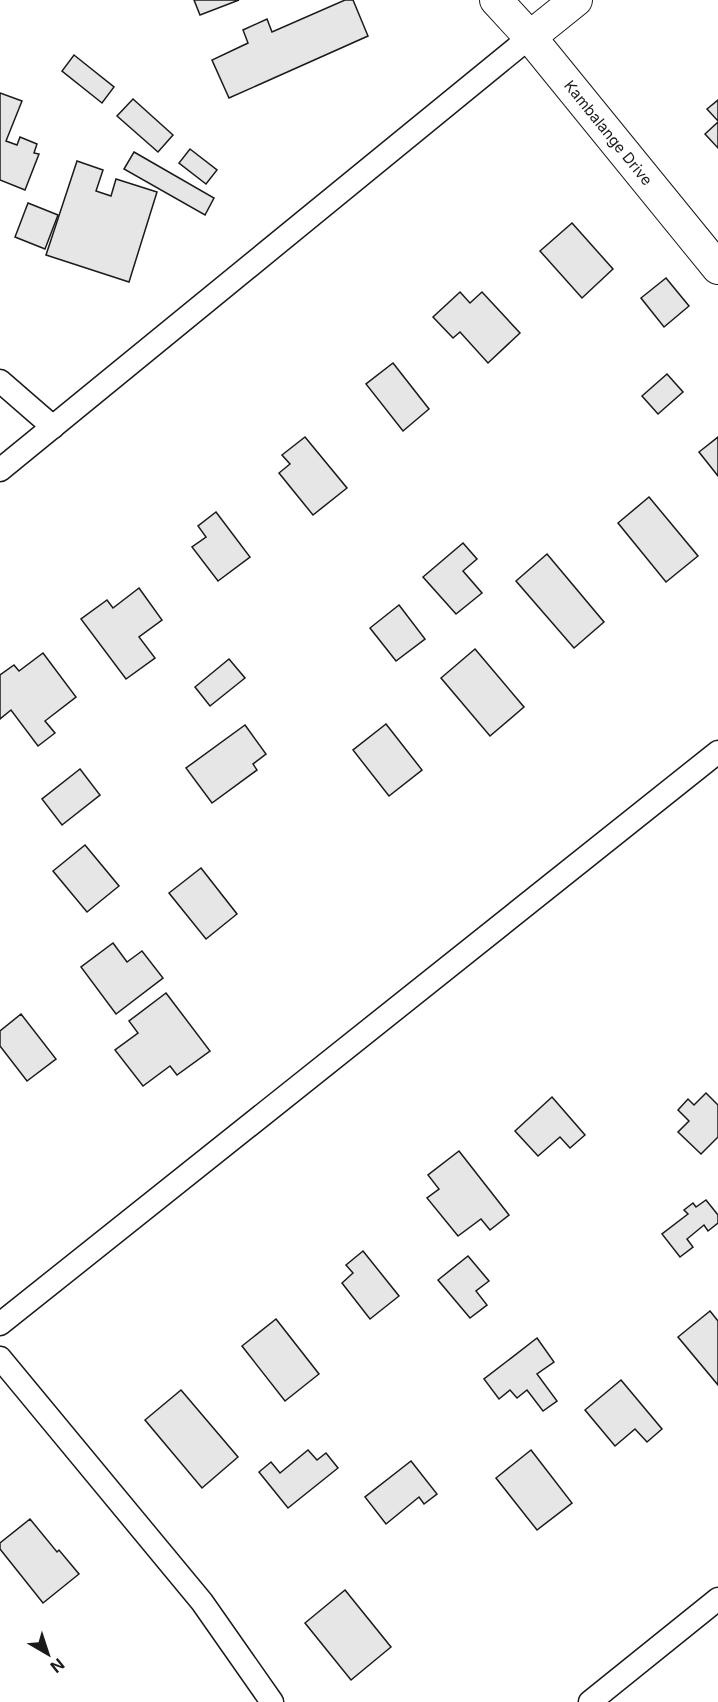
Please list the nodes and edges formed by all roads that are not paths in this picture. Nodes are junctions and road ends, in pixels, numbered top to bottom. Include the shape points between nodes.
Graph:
1 (496, 0) edge
2 (576, 0) edge
3 (530, 37) junction
4 (718, 268) edge
5 (0, 381) edge
6 (53, 428) junction
7 (0, 470) edge
8 (718, 752) edge
9 (0, 1324) edge
10 (0, 1358) edge
11 (718, 1599) edge
12 (272, 1702) edge
13 (590, 1702) edge

1 - 3 street, Kambalange Drive
2 - 3 street
3 - 4 street, Kambalange Drive
3 - 6 street
5 - 6 street
6 - 7 street
8 - 9 street
10 - 12 street via 202,1602
11 - 13 street

